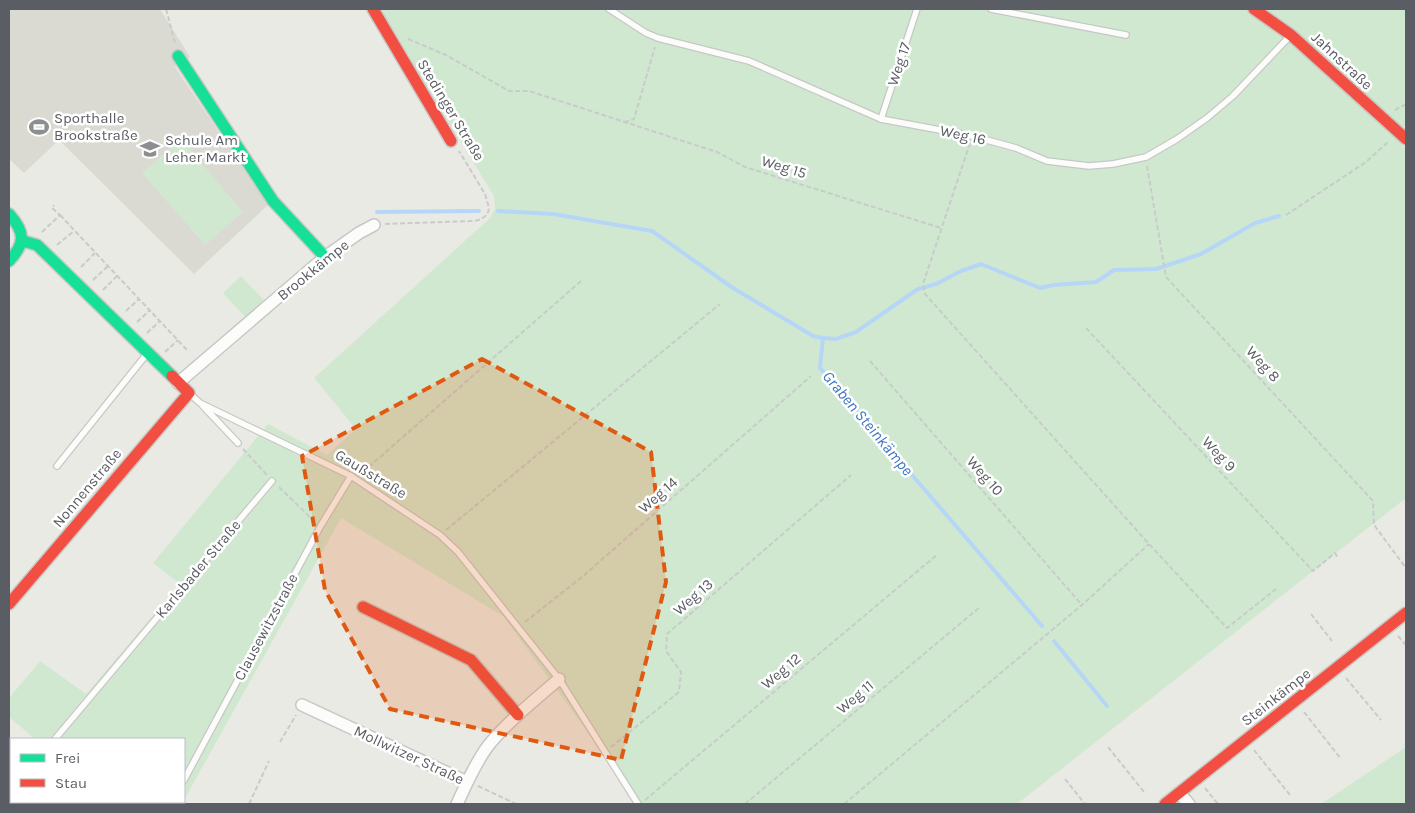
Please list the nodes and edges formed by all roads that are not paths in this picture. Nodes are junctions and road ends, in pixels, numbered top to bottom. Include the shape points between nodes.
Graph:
1 (373, 9) edge
2 (609, 9) edge
3 (917, 9) edge
4 (991, 9) edge
5 (1254, 9) edge
6 (1126, 35) dead end
7 (1291, 35) junction
8 (178, 56) road end
9 (881, 120) junction
10 (1403, 136) edge
11 (451, 141) road end
12 (9, 214) edge
13 (374, 225) road end
14 (22, 241) junction
15 (325, 257) junction
16 (9, 260) edge
17 (148, 353) junction
18 (178, 383) junction
19 (189, 393) junction
20 (200, 403) junction
21 (238, 443) road end
22 (57, 466) dead end
23 (353, 478) junction
24 (272, 482) road end
25 (9, 604) edge
26 (362, 607) dead end
27 (1406, 613) edge
28 (559, 679) junction
29 (302, 704) road end
30 (518, 715) junction
31 (56, 738) edge
32 (185, 778) edge
33 (467, 782) junction
34 (1180, 793) junction
35 (457, 804) edge
36 (639, 804) edge
37 (1165, 804) edge
38 (1190, 804) edge

1 - 11 street, Stedinger Straße
2 - 9 lane, Weg 16 via 658,38 749,61
3 - 9 lane, Weg 17
4 - 6 lane
5 - 7 street, Jahnstraße
7 - 9 lane, Weg 16 via 1233,96 1177,139 1146,157 1113,164 1089,166 1047,161 1016,148 972,136
7 - 10 street, Jahnstraße
8 - 15 street via 274,201
12 - 14 street via 19,226
13 - 15 street, Brookkämpe
14 - 16 street via 18,252
14 - 17 street, Gaußstraße via 37,245
15 - 18 street, Brookkämpe
17 - 18 street, Gaußstraße
17 - 22 lane
18 - 19 street, Gaußstraße
19 - 20 lane, Gaußstraße
19 - 25 street, Nonnenstraße
20 - 21 lane
20 - 23 lane, Gaußstraße
23 - 28 lane, Gaußstraße via 440,535 458,552
23 - 32 lane, Clausewitzstraße via 320,527
24 - 31 lane, Karlsbader Straße
26 - 30 street via 471,660
27 - 34 street, Steinkämpe
28 - 30 street
28 - 36 lane, Gaußstraße
29 - 33 street, Mollwitzer Straße
30 - 33 street via 488,746
33 - 35 street
34 - 37 street, Steinkämpe
34 - 38 street

